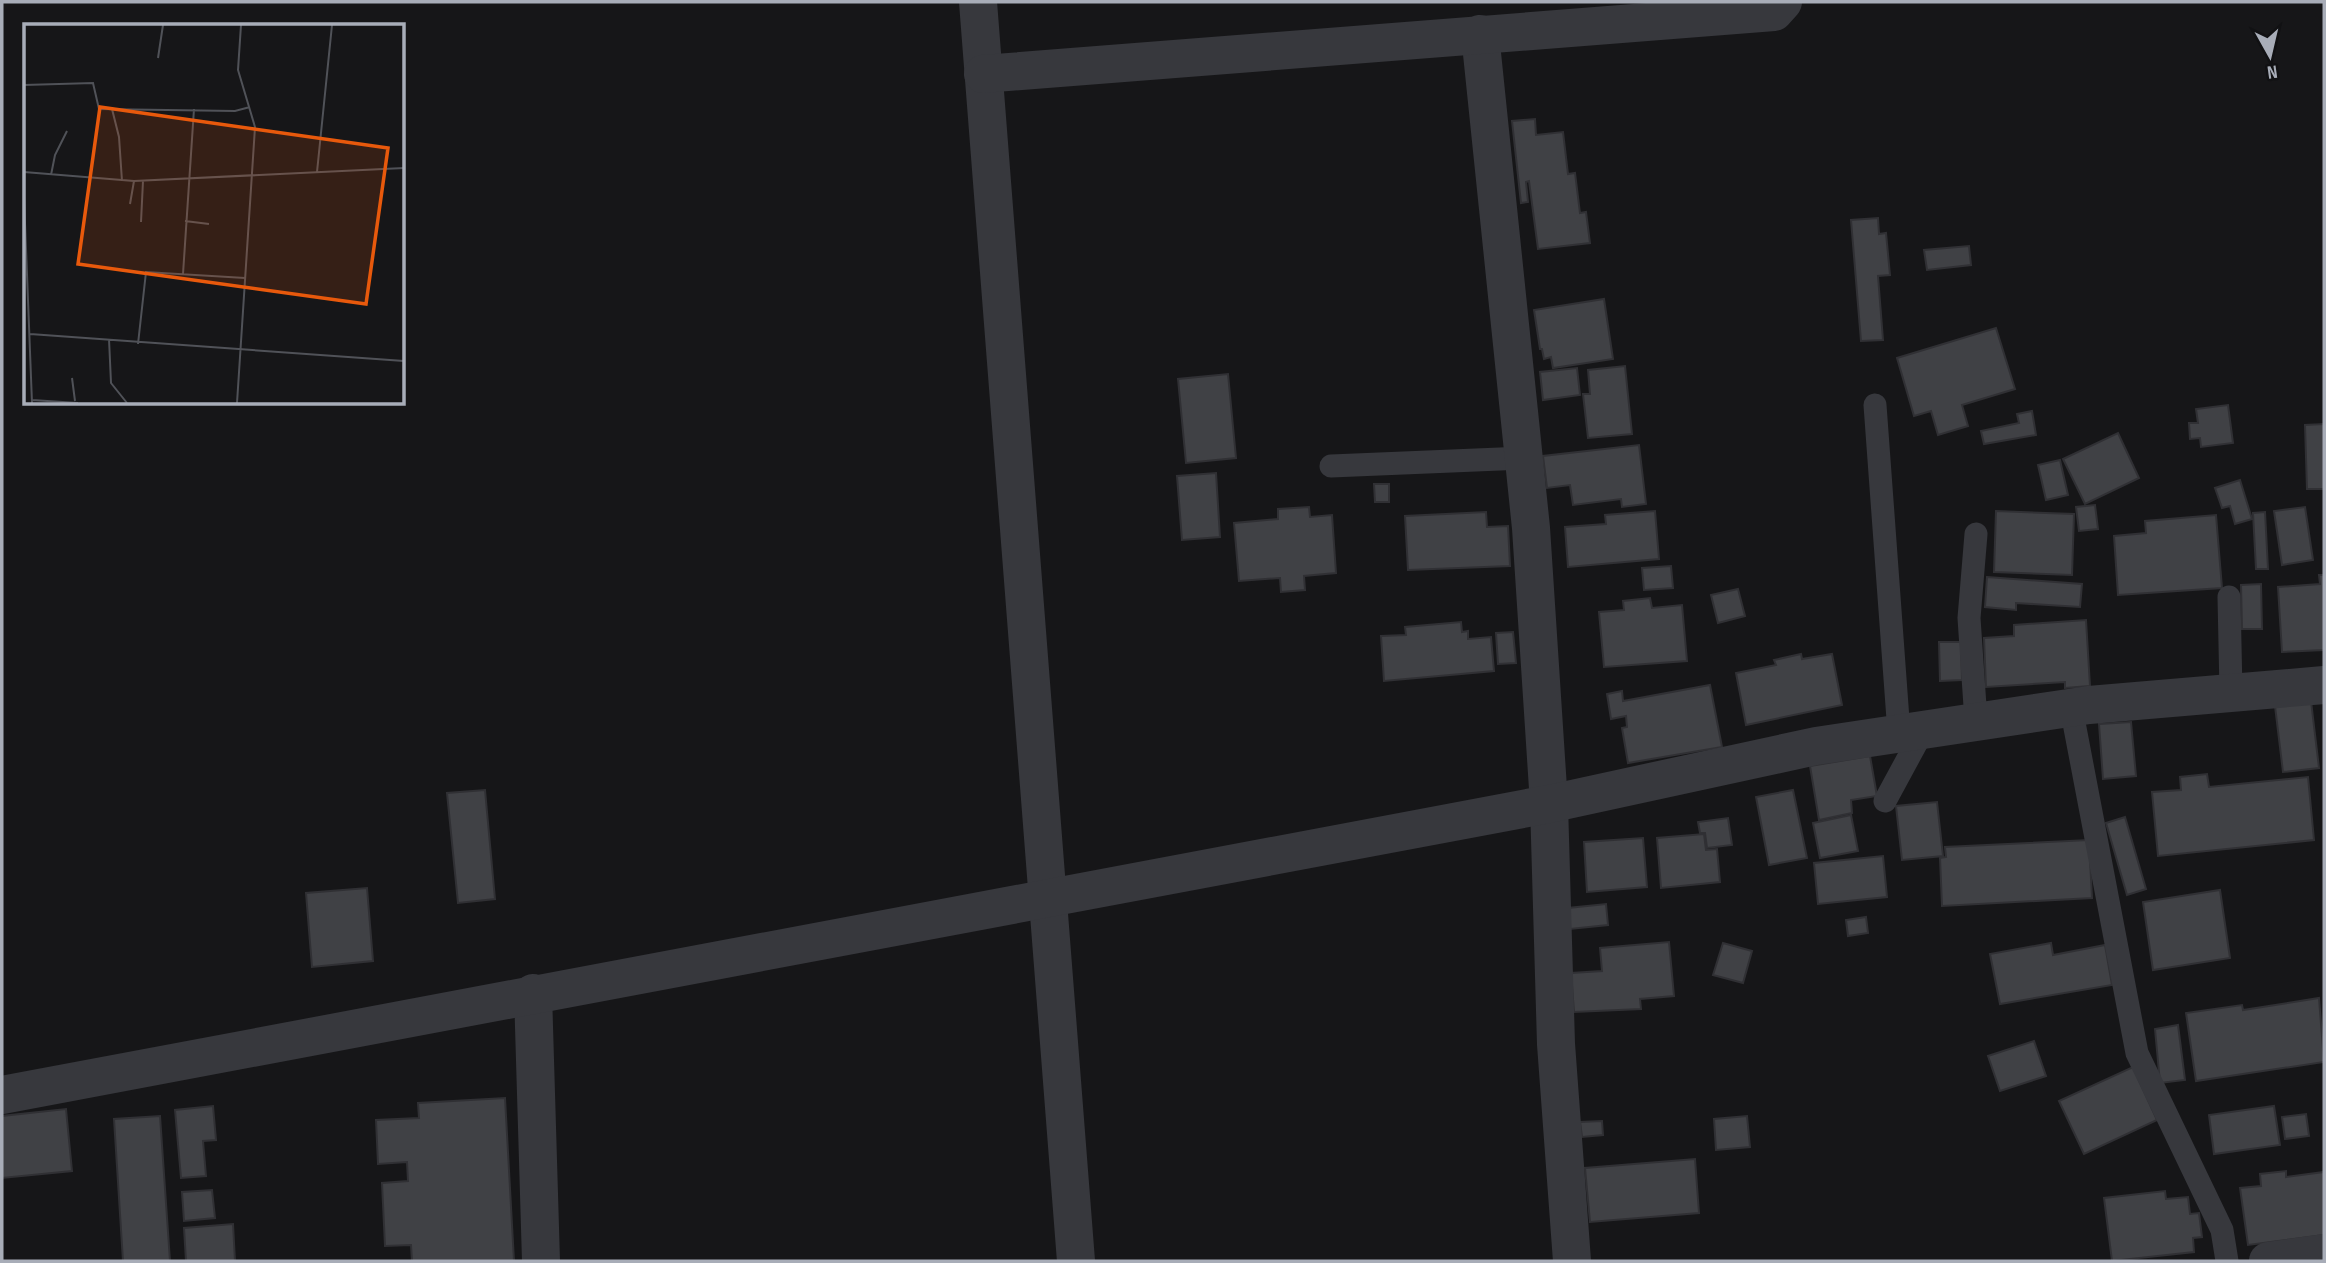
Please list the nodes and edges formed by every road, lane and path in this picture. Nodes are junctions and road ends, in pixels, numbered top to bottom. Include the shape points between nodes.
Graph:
1 (978, 2) edge
2 (1783, 2) edge
3 (1480, 34) junction
4 (983, 74) junction
5 (1875, 405) dead end
6 (1524, 458) junction
7 (1331, 466) dead end
8 (1976, 534) dead end
9 (2229, 597) dead end
10 (2324, 685) edge
11 (2231, 692) junction
12 (2071, 707) junction
13 (1976, 721) junction
14 (1911, 731) junction
15 (1885, 801) dead end
16 (1549, 804) junction
17 (1049, 896) junction
18 (533, 993) junction
19 (2, 1095) edge
20 (2324, 1253) edge
21 (541, 1261) edge
22 (1076, 1261) edge
23 (1572, 1261) edge
24 (2227, 1261) edge
25 (2268, 1261) edge

1 - 4 street
2 - 3 street via 1774,12
3 - 4 street
3 - 6 street
4 - 17 street
5 - 14 lane
6 - 7 lane
6 - 16 street
8 - 13 lane via 1969,618
9 - 11 lane
10 - 11 street
11 - 12 street
12 - 13 street
12 - 24 lane via 2137,1053 2222,1230
13 - 14 street
14 - 15 lane
14 - 16 street via 1816,746
16 - 17 street
16 - 23 street via 1556,1044
17 - 18 street
17 - 22 street
18 - 19 street
18 - 21 street
20 - 25 street

